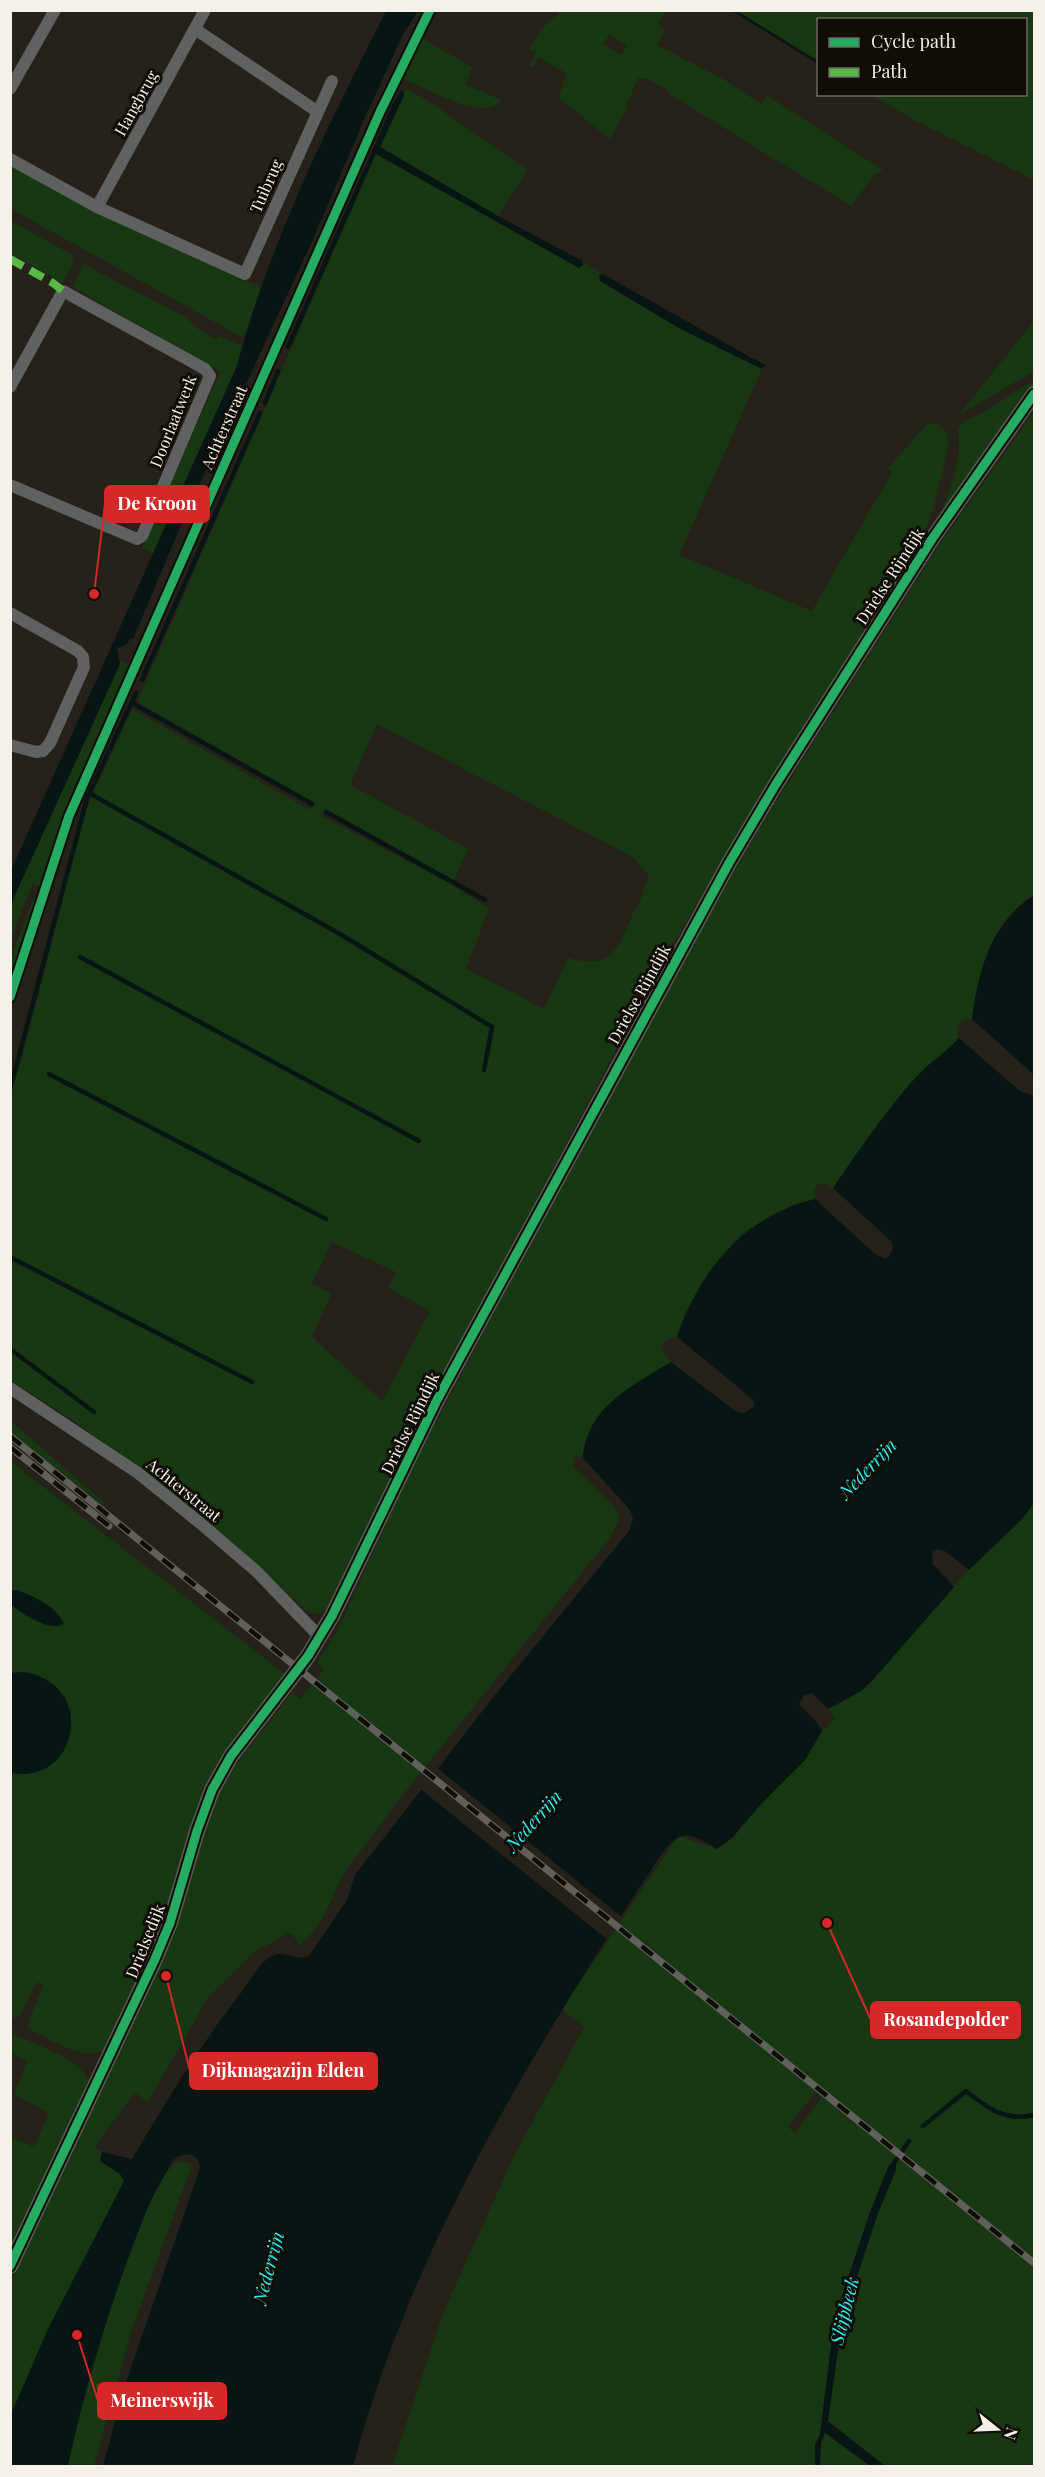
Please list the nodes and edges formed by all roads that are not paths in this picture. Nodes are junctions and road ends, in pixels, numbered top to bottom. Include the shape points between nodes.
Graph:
1 (55, 10) edge
2 (430, 10) edge
3 (202, 12) edge
4 (195, 29) junction
5 (332, 81) dead end
6 (10, 89) edge
7 (318, 112) junction
8 (10, 159) edge
9 (97, 207) junction
10 (10, 387) edge
11 (1035, 394) edge
12 (10, 485) edge
13 (10, 614) edge
14 (10, 745) edge
15 (10, 998) edge
16 (10, 1388) edge
17 (320, 1637) junction
18 (10, 2266) edge

1 - 6 street
2 - 15 street, Achterstraat via 380,112 69,816
3 - 4 street, Hangbrug
4 - 7 street
4 - 9 street, Hangbrug
5 - 7 street, Tuibrug
7 - 9 street, Tuibrug via 245,274
8 - 9 street
10 - 12 street, Doorlaatwerk via 63,291 205,369 210,376 142,536 137,539
11 - 17 street, Drielse Rijndijk via 932,539 729,863 448,1379
13 - 14 street via 78,651 84,667 43,751
16 - 17 street, Achterstraat via 138,1473 256,1570
17 - 18 street, Drielsedijk via 237,1748 212,1790 155,1959

